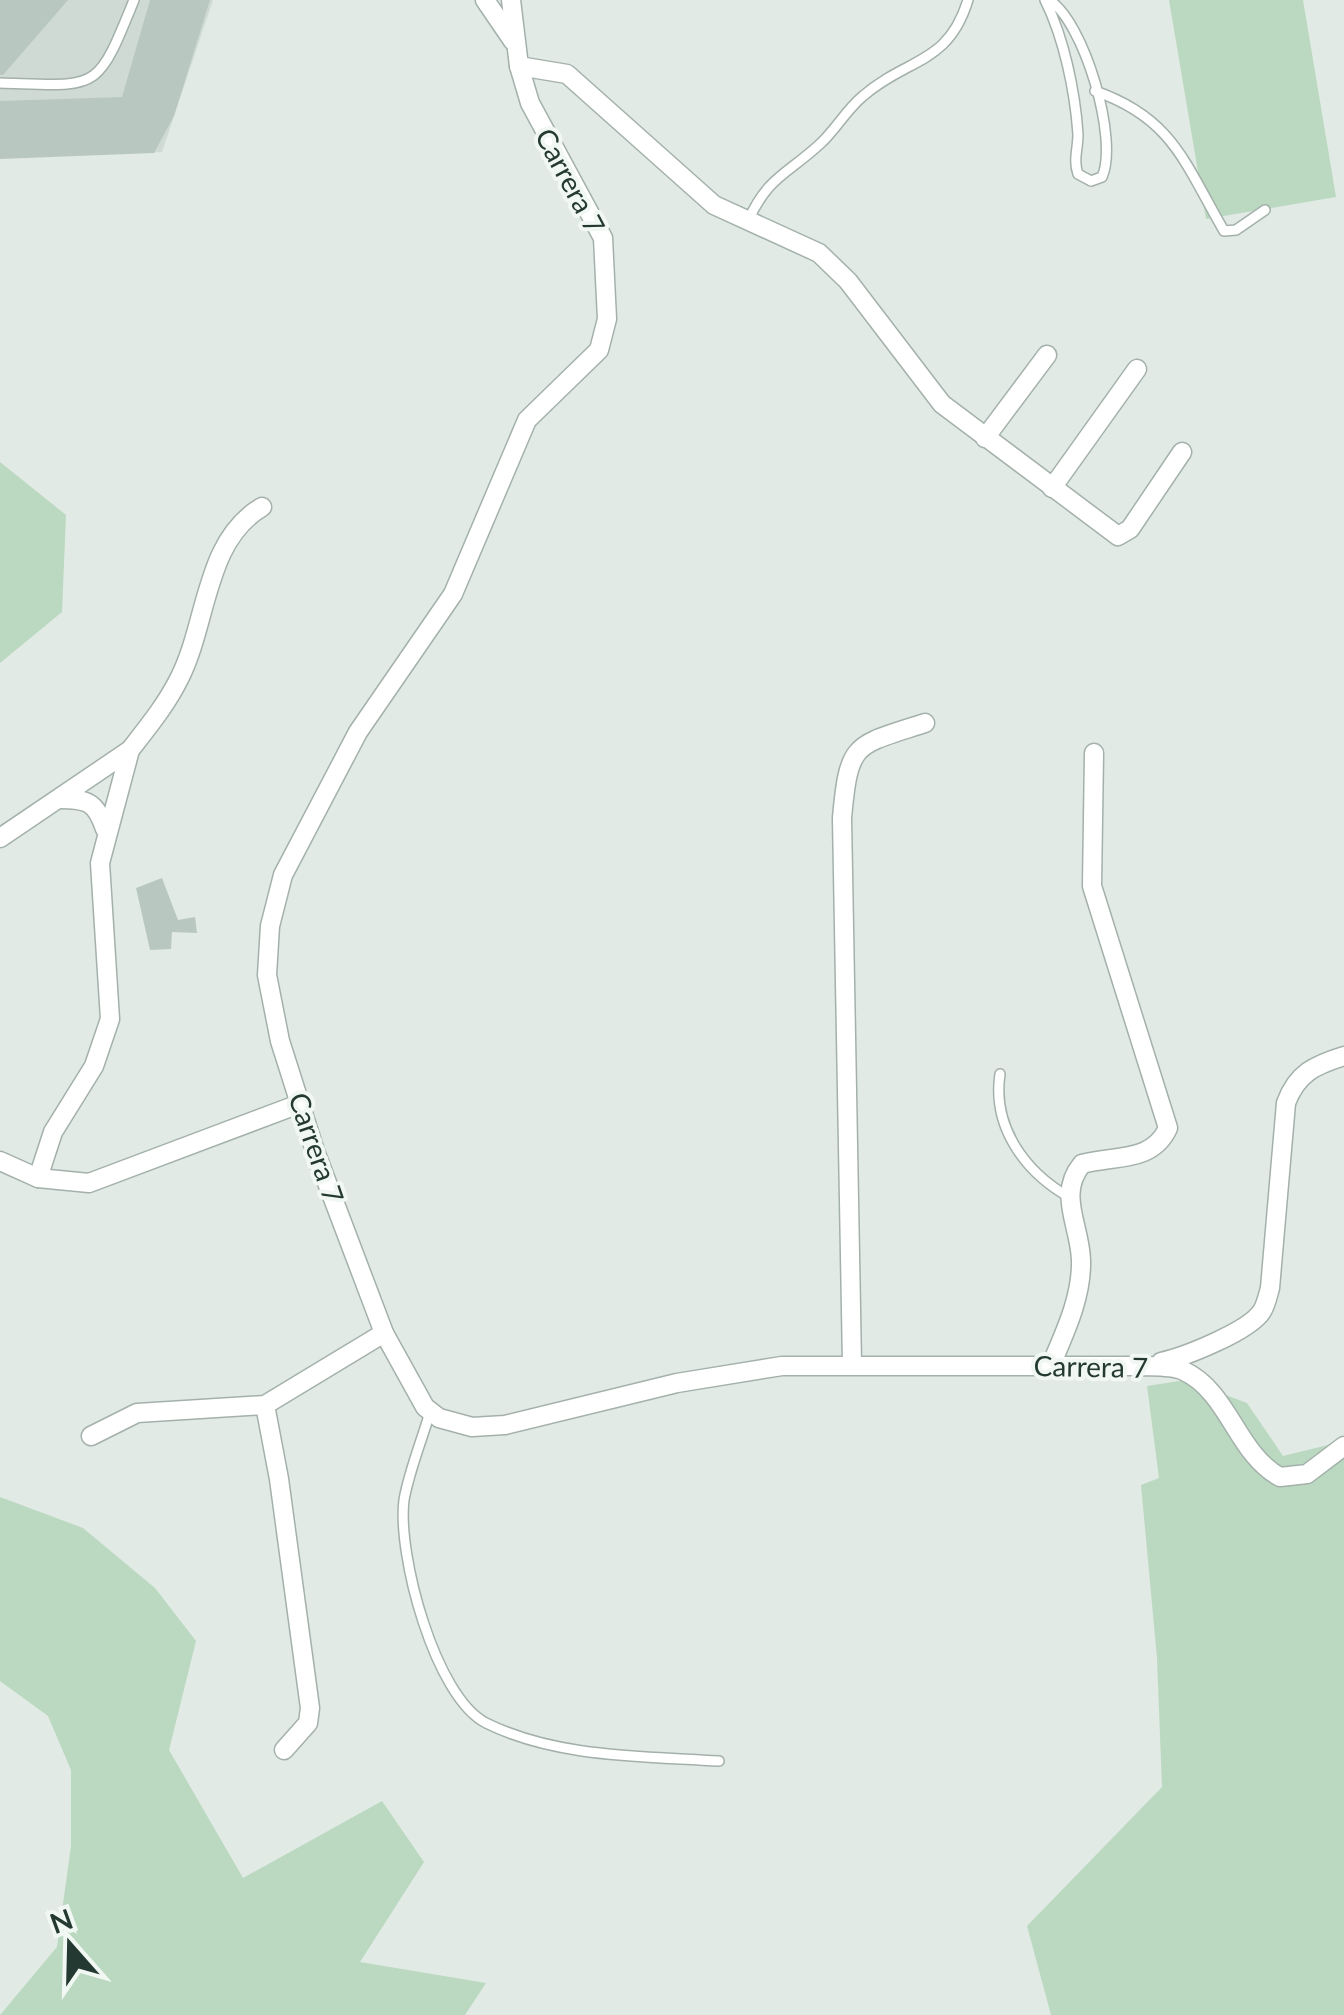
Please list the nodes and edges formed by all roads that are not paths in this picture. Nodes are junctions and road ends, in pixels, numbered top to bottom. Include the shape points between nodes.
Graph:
1 (134, 0) edge
2 (485, 0) edge
3 (511, 0) edge
4 (968, 0) edge
5 (1047, 0) edge
6 (516, 46) junction
7 (519, 66) junction
8 (0, 83) edge
9 (1095, 91) junction
10 (1266, 210) dead end
11 (748, 220) junction
12 (1047, 355) dead end
13 (1137, 369) dead end
14 (984, 438) junction
15 (1182, 452) dead end
16 (1052, 488) junction
17 (262, 507) dead end
18 (925, 723) dead end
19 (130, 750) junction
20 (1094, 752) dead end
21 (59, 799) junction
22 (106, 831) junction
23 (0, 838) edge
24 (1344, 1056) edge
25 (1000, 1074) dead end
26 (299, 1104) junction
27 (0, 1161) edge
28 (38, 1178) junction
29 (1069, 1198) junction
30 (384, 1333) junction
31 (852, 1364) junction
32 (1051, 1366) junction
33 (1137, 1366) junction
34 (265, 1405) junction
35 (430, 1412) junction
36 (91, 1436) dead end
37 (1344, 1446) edge
38 (284, 1750) dead end
39 (719, 1761) dead end

1 - 8 lane via 95,78 69,86
2 - 6 street
3 - 6 street, Carrera 7
4 - 11 lane via 947,44 863,96 822,142 762,190
5 - 9 lane via 1079,32
5 - 9 lane via 1076,126 1074,162 1078,174 1091,181 1108,165
6 - 7 street, Carrera 7
7 - 11 street via 567,74 672,172 714,205
7 - 26 street, Carrera 7 via 530,103 603,238 607,320 599,350 527,420 453,594 358,732 282,875 268,975
9 - 10 lane via 1154,119 1224,231
11 - 14 street via 819,253 848,280 942,404
12 - 14 street
13 - 16 street
14 - 16 street
15 - 16 street via 1122,536
17 - 19 street via 242,518 226,542 180,678
18 - 31 street via 868,742 846,770
19 - 21 street
19 - 22 street
20 - 29 street via 1092,886 1168,1128 1144,1154 1082,1164 1072,1175
21 - 22 street via 86,799 98,807
21 - 23 street
22 - 28 street via 101,900 110,1019 94,1066 53,1132
24 - 33 street via 1313,1066 1294,1083 1286,1103 1270,1288 1262,1312 1178,1358
25 - 29 lane via 1002,1107 1026,1167
26 - 28 street via 89,1183
26 - 30 street, Carrera 7
27 - 28 street
29 - 32 street via 1081,1262 1073,1315
30 - 34 street
30 - 35 street, Carrera 7 via 410,1388
31 - 32 street, Carrera 7
31 - 35 street, Carrera 7 via 733,1372 505,1424 453,1424
32 - 33 street, Carrera 7
33 - 37 street, Carrera 7 via 1180,1369 1204,1383 1262,1464 1280,1477 1307,1474
34 - 36 street via 137,1413
34 - 38 street via 310,1708 308,1723
35 - 39 lane via 404,1502 409,1577 446,1676 475,1716 572,1750

